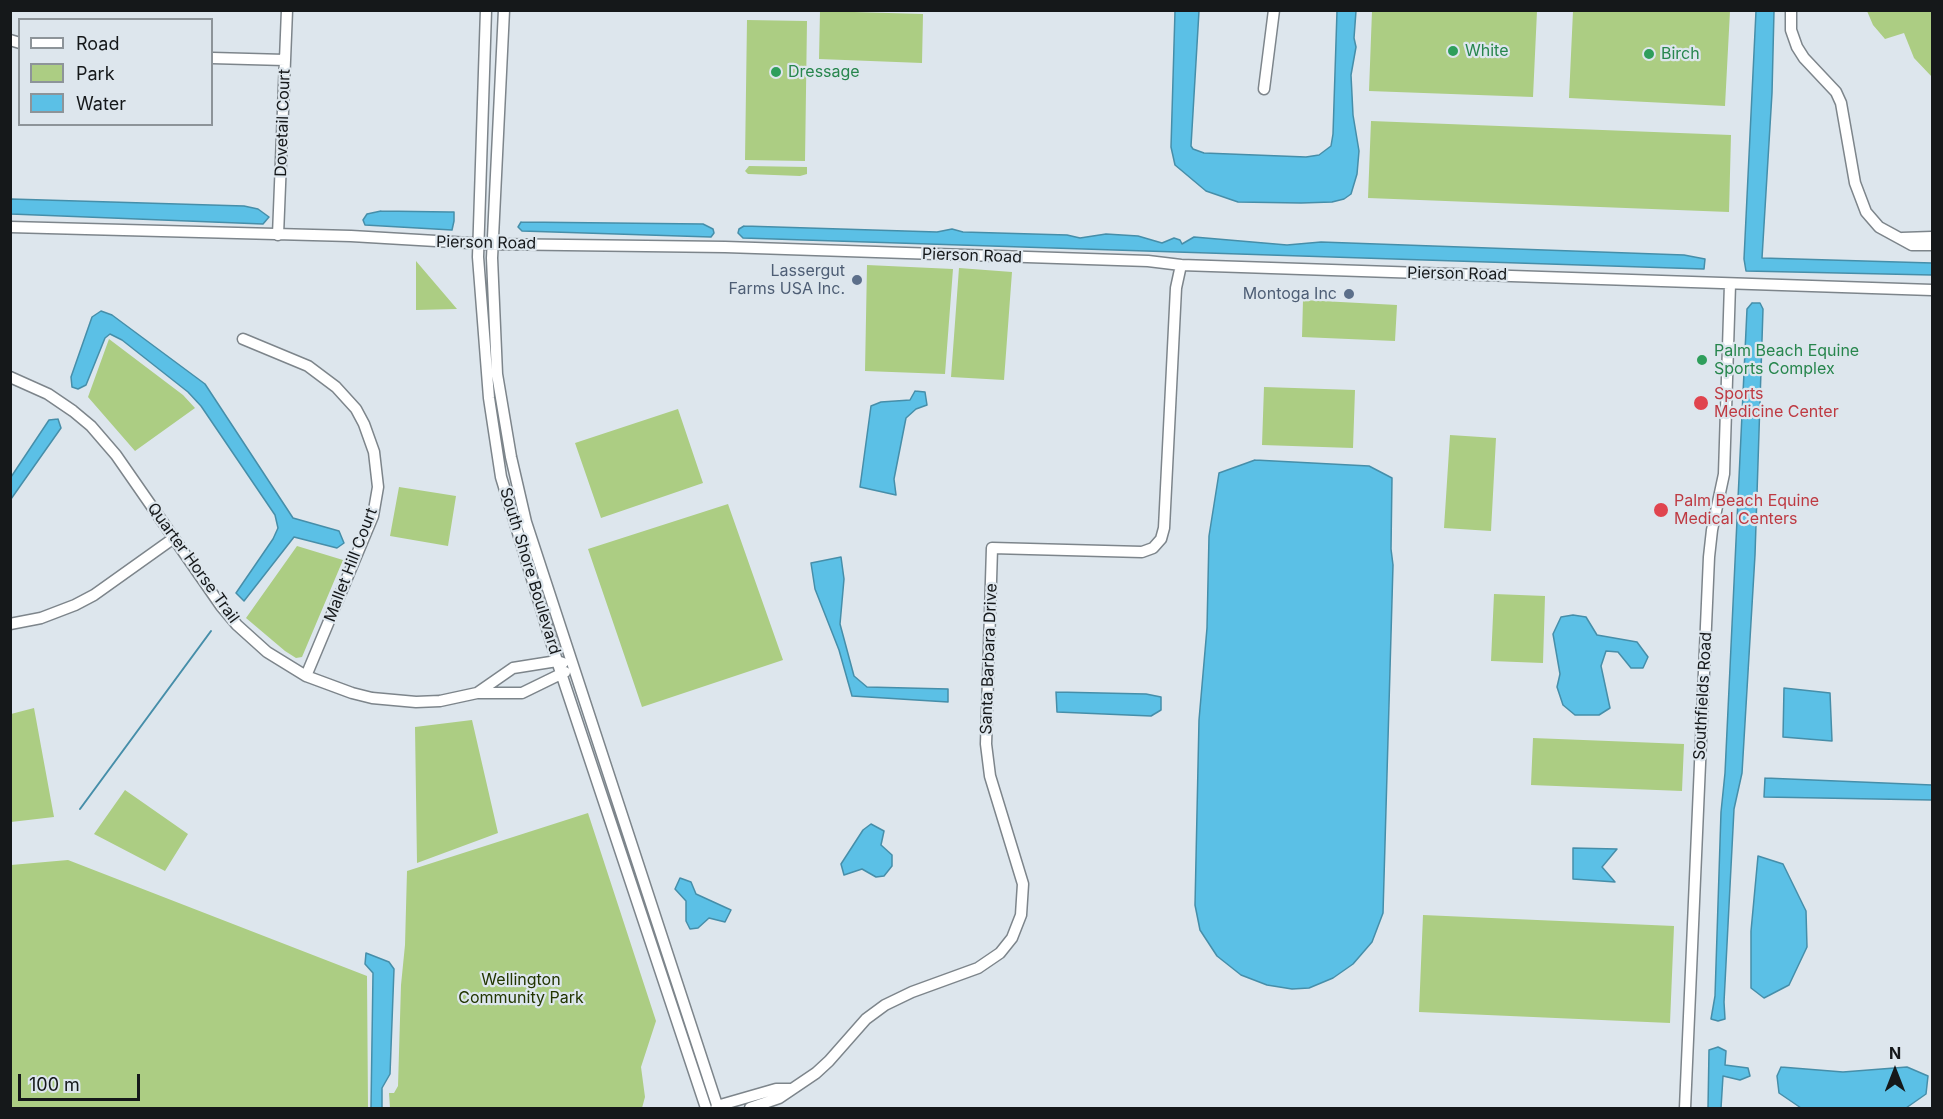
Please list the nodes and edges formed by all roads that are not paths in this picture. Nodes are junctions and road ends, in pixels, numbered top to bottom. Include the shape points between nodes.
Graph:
1 (287, 10) edge
2 (486, 10) edge
3 (504, 10) edge
4 (1274, 10) edge
5 (1791, 10) edge
6 (213, 58) edge
7 (285, 60) junction
8 (1264, 89) dead end
9 (10, 227) edge
10 (278, 235) junction
11 (1932, 237) edge
12 (1902, 238) junction
13 (479, 244) junction
14 (494, 244) junction
15 (1932, 245) edge
16 (1180, 266) junction
17 (1730, 284) junction
18 (1932, 290) edge
19 (243, 339) dead end
20 (10, 377) edge
21 (174, 538) junction
22 (10, 624) edge
23 (557, 661) junction
24 (572, 666) junction
25 (561, 674) junction
26 (306, 676) junction
27 (477, 693) junction
28 (791, 1089) junction
29 (706, 1108) edge
30 (717, 1108) edge
31 (750, 1108) edge
32 (1685, 1108) edge

1 - 7 street, Dovetail Court
2 - 13 street, South Shore Boulevard
3 - 14 street, South Shore Boulevard
4 - 8 street
5 - 12 street via 1791,30 1797,47 1841,103 1850,161 1863,206 1879,227
6 - 7 street
7 - 10 street, Dovetail Court
9 - 10 street, Pierson Road
10 - 13 street, Pierson Road
11 - 12 street
12 - 15 street via 1912,245
13 - 14 street, Pierson Road
13 - 23 street, South Shore Boulevard via 489,398 501,477
14 - 16 street, Pierson Road via 725,247 1148,261
14 - 24 street, South Shore Boulevard via 497,374 512,457 526,522
16 - 17 street, Pierson Road
16 - 28 street, Santa Barbara Drive via 1161,539 1142,552 992,548 986,744 990,776 1023,884 1024,903 1017,927 1004,948 984,965 912,992 866,1019 829,1061
17 - 18 street, Pierson Road
17 - 32 street, Southfields Road via 1724,474 1709,557
19 - 26 street, Mallet Hill Court via 308,366 336,387 360,417 374,452 378,487 373,516
20 - 21 street, Quarter Horse Trail via 48,394 91,426
21 - 22 street via 75,605
21 - 26 street, Quarter Horse Trail via 237,625 267,652
23 - 24 street, Quarter Horse Trail
23 - 25 street, South Shore Boulevard
23 - 27 street, Quarter Horse Trail via 513,668
24 - 25 street, Quarter Horse Trail
24 - 30 street, South Shore Boulevard
25 - 27 street, Quarter Horse Trail via 522,693
25 - 29 street, South Shore Boulevard
26 - 27 street, Quarter Horse Trail via 351,693 400,702 440,701
28 - 30 street, Santa Barbara Drive via 776,1089
28 - 31 street, Santa Barbara Drive via 779,1098

